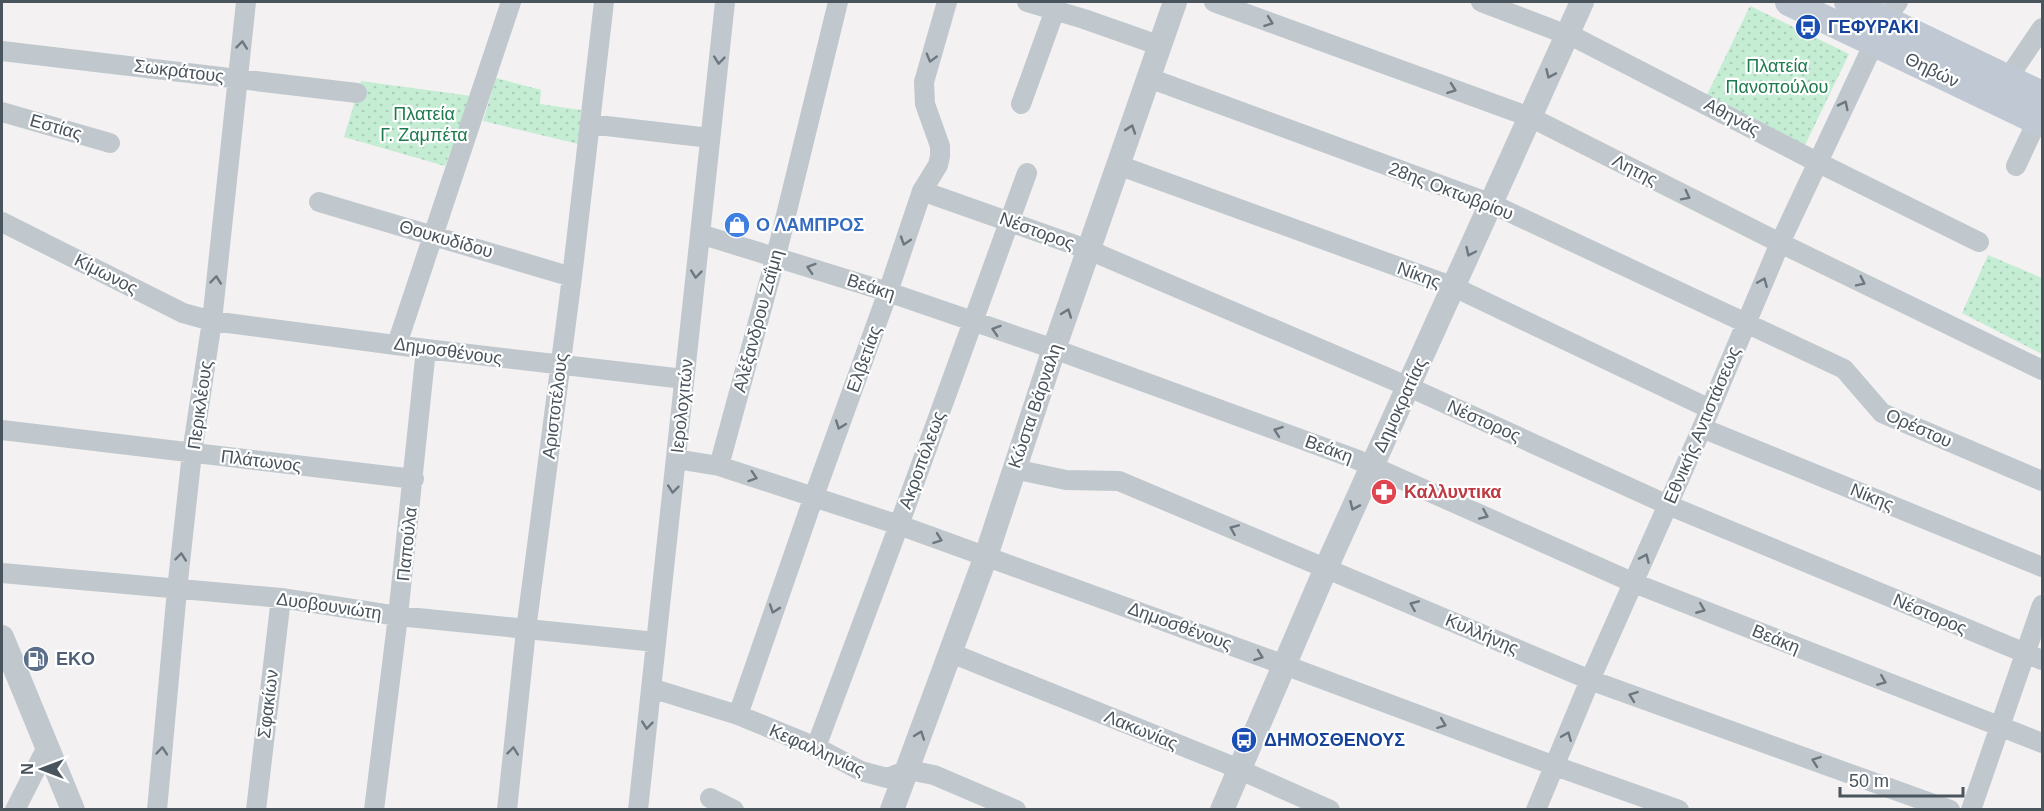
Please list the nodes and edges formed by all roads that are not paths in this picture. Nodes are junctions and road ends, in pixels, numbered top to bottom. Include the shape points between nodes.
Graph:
1 (246, 2) edge
2 (511, 2) edge
3 (604, 2) edge
4 (725, 2) edge
5 (838, 2) edge
6 (947, 2) edge
7 (1027, 2) edge
8 (1175, 2) edge
9 (1214, 2) edge
10 (1481, 2) edge
11 (1582, 2) edge
12 (1789, 2) edge
13 (1848, 2) edge
14 (1055, 10) junction
15 (1087, 10) edge
16 (1886, 21) edge
17 (2043, 28) edge
18 (1568, 34) junction
19 (1158, 45) junction
20 (2, 51) edge
21 (238, 78) junction
22 (1149, 78) junction
23 (2008, 78) junction
24 (357, 93) dead end
25 (1021, 104) dead end
26 (2, 112) edge
27 (2041, 113) edge
28 (1530, 117) junction
29 (589, 123) junction
30 (711, 138) junction
31 (110, 143) dead end
32 (1817, 162) junction
33 (1118, 165) junction
34 (2016, 166) dead end
35 (1027, 173) dead end
36 (922, 191) junction
37 (319, 202) dead end
38 (1492, 204) junction
39 (1010, 220) junction
40 (2, 222) edge
41 (700, 234) junction
42 (433, 236) junction
43 (1978, 242) dead end
44 (1780, 243) junction
45 (1089, 250) junction
46 (776, 256) junction
47 (572, 277) junction
48 (1454, 287) junction
49 (888, 292) junction
50 (212, 321) junction
51 (972, 322) junction
52 (1746, 322) junction
53 (397, 344) junction
54 (426, 349) junction
55 (1054, 349) junction
56 (561, 365) junction
57 (2043, 370) edge
58 (684, 379) junction
59 (1409, 387) junction
60 (1710, 409) junction
61 (1702, 428) junction
62 (2, 430) edge
63 (192, 453) junction
64 (676, 459) junction
65 (719, 466) junction
66 (1373, 466) junction
67 (1014, 469) junction
68 (414, 479) junction
69 (2043, 481) edge
70 (814, 496) junction
71 (1668, 505) junction
72 (899, 525) junction
73 (986, 556) junction
74 (2043, 567) edge
75 (1326, 568) junction
76 (2, 573) edge
77 (1634, 583) junction
78 (177, 590) junction
79 (281, 598) junction
80 (2043, 605) edge
81 (399, 616) junction
82 (526, 630) junction
83 (2, 637) edge
84 (656, 642) junction
85 (951, 653) junction
86 (2034, 657) edge
87 (1286, 665) junction
88 (1590, 680) junction
89 (651, 688) junction
90 (738, 715) junction
91 (1999, 727) junction
92 (2043, 743) edge
93 (47, 747) junction
94 (816, 747) junction
95 (1555, 766) junction
96 (908, 770) junction
97 (1239, 770) junction
98 (710, 798) dead end
99 (15, 810) edge
100 (73, 810) edge
101 (157, 810) edge
102 (256, 810) edge
103 (374, 810) edge
104 (507, 810) edge
105 (638, 810) edge
106 (734, 810) edge
107 (891, 810) edge
108 (1016, 810) edge
109 (1222, 810) edge
110 (1330, 810) edge
111 (1536, 810) edge
112 (1678, 810) edge
113 (1950, 810) edge
114 (1971, 810) edge

21 -> 1 street, Περικλέους
2 - 42 street
3 - 29 street, Αριστοτέλους
4 -> 30 street, Ιερολοχιτών
5 - 46 street, Αλέξανδρου Ζαΐμη
6 -> 36 street, Ελβετίας via 923,92 940,156
7 - 14 street
8 - 19 street, Κώστα Βάρναλη
9 -> 28 street, Λητης
10 - 18 street, Αθηνάς
11 - 18 street, Δημοκρατίας
12 - 16 main road, Θηβών
13 - 16 main road, Θηβών
14 - 15 street
14 - 25 street
15 - 19 street
16 - 23 main road, Θηβών
16 - 27 main road, Θηβών
32 -> 16 street, Εθνικής Αντιστάσεως
17 - 23 street
18 -> 28 street, Δημοκρατίας
18 - 32 street, Αθηνάς
19 - 22 street, Κώστα Βάρναλη
20 - 21 street, Σωκράτους
21 - 24 street, Σωκράτους
50 -> 21 street, Περικλέους
33 -> 22 street, Κώστα Βάρναλη
22 - 38 street, 28ης Οκτωβρίου
23 - 27 main road, Θηβών
26 - 31 street, Εστίας
27 - 34 street
28 - 38 street, Δημοκρατίας
28 -> 44 street, Λητης
29 - 30 street
29 - 47 street, Αριστοτέλους
30 - 41 street, Ιερολοχιτών
32 - 43 street, Αθηνάς
32 - 44 street, Εθνικής Αντιστάσεως
33 - 45 street, Κώστα Βάρναλη
33 - 48 street, Νίκης
35 - 39 street, Ακροπόλεως
36 - 39 street, Νέστορος
36 -> 49 street, Ελβετίας
37 - 42 street, Θουκυδίδου
38 -> 48 street, Δημοκρατίας
38 - 52 street, 28ης Οκτωβρίου
39 - 45 street, Νέστορος
39 - 51 street, Ακροπόλεως
40 - 50 street, Κίμωνος via 183,313
41 - 46 street, Βεάκη
41 -> 58 street, Ιερολοχιτών
42 - 47 street, Θουκυδίδου
42 - 53 street
52 -> 44 street, Εθνικής Αντιστάσεως
44 -> 57 street, Λητης
55 -> 45 street, Κώστα Βάρναλη
45 - 59 street, Νέστορος
49 -> 46 street, Βεάκη
46 - 65 street, Αλέξανδρου Ζαΐμη
47 - 56 street, Αριστοτέλους
48 - 59 street, Δημοκρατίας
48 - 60 street, Νίκης
49 - 51 street, Βεάκη
49 -> 70 street, Ελβετίας
50 - 53 street, Δημοσθένους
50 - 63 street, Περικλέους
55 -> 51 street, Βεάκη
51 - 72 street, Ακροπόλεως
52 - 60 street, Εθνικής Αντιστάσεως
52 - 69 street, Ορέστου via 1844,369 1882,413
53 - 54 street, Δημοσθένους
54 - 56 street, Δημοσθένους
54 - 68 street, Παπούλα
66 -> 55 street, Βεάκη
55 - 67 street, Κώστα Βάρναλη
56 - 58 street, Δημοσθένους
56 - 82 street, Αριστοτέλους
58 - 64 street, Ιερολοχιτών
59 - 66 street, Δημοκρατίας
59 - 71 street, Νέστορος
60 - 61 street, Εθνικής Αντιστάσεως
61 - 71 street, Εθνικής Αντιστάσεως
61 - 74 street, Νίκης
62 - 63 street, Πλάτωνος
63 - 68 street, Πλάτωνος
78 -> 63 street, Περικλέους
64 - 65 street, Δημοσθένους
64 -> 84 street, Ιερολοχιτών
65 -> 70 street, Δημοσθένους
66 -> 75 street, Δημοκρατίας
66 -> 77 street, Βεάκη
67 - 73 street, Κώστα Βάρναλη
75 -> 67 street, Κυλλήνης via 1119,481 1066,480
68 - 81 street, Παπούλα
70 - 72 street, Δημοσθένους
70 -> 90 street, Ελβετίας
77 -> 71 street, Εθνικής Αντιστάσεως
71 - 86 street, Νέστορος
72 -> 73 street, Δημοσθένους
72 - 94 street, Ακροπόλεως
73 - 85 street, Κώστα Βάρναλη
73 -> 87 street, Δημοσθένους
75 - 87 street, Δημοκρατίας
88 -> 75 street, Κυλλήνης
76 - 78 street, Δυοβουνιώτη
77 - 88 street, Εθνικής Αντιστάσεως
77 -> 91 street, Βεάκη
78 - 79 street, Δυοβουνιώτη
101 -> 78 street, Περικλέους
79 - 81 street, Δυοβουνιώτη
79 - 102 street, Σφακίων
80 - 86 street
81 - 82 street, Δυοβουνιώτη
81 - 103 street, Παπούλα
82 - 84 street, Δυοβουνιώτη
104 -> 82 street, Αριστοτέλους
83 - 93 street
84 - 89 street, Ιερολοχιτών
96 -> 85 street, Κώστα Βάρναλη
85 - 97 street, Λακωνίας
86 - 91 street
87 -> 95 street, Δημοσθένους
87 - 97 street, Δημοκρατίας
95 -> 88 street, Εθνικής Αντιστάσεως
113 -> 88 street, Κυλλήνης
89 - 90 street, Κεφαλληνίας
89 -> 105 street, Ιερολοχιτών
90 - 94 street, Κεφαλληνίας
91 - 92 street, Βεάκη
91 - 114 street
93 - 99 street
93 - 100 street
94 - 96 street, Κεφαλληνίας via 861,771 887,778
95 - 111 street, Εθνικής Αντιστάσεως
95 - 112 street, Δημοσθένους
96 - 107 street, Κώστα Βάρναλη
96 - 108 street, Κεφαλληνίας via 934,775
97 - 109 street, Δημοκρατίας
97 - 110 street, Λακωνίας
98 - 106 street

